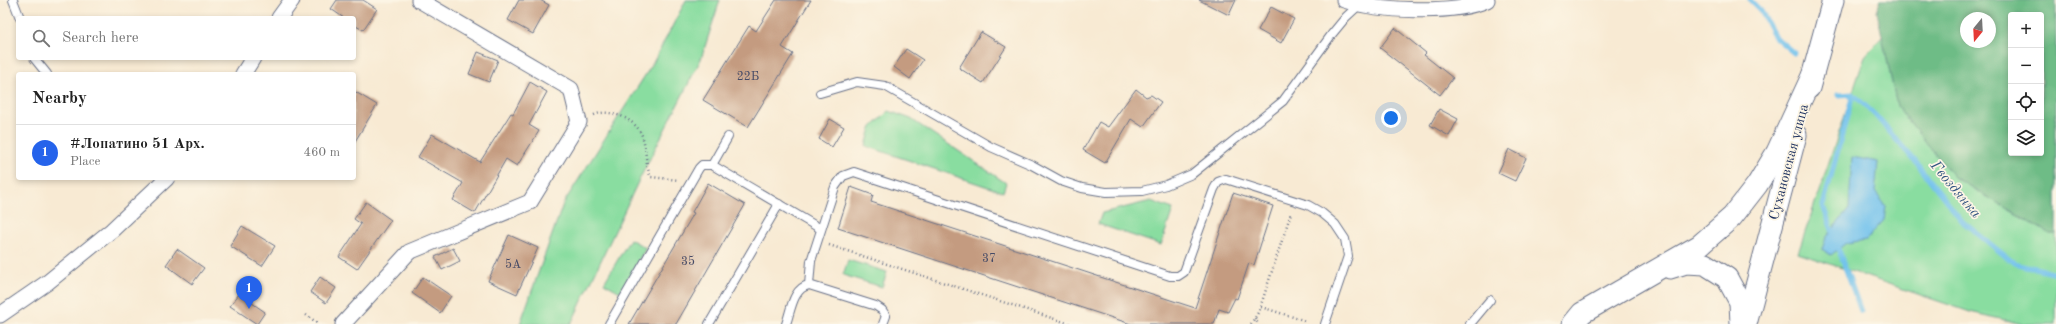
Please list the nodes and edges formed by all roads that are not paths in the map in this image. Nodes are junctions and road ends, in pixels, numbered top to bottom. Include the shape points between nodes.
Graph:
1 (14, 0) edge
2 (292, 0) edge
3 (419, 0) edge
4 (1344, 0) edge
5 (1487, 0) edge
6 (1833, 0) edge
7 (1360, 4) junction
8 (19, 16) edge
9 (280, 16) edge
10 (36, 60) edge
11 (252, 60) edge
12 (45, 72) edge
13 (244, 72) edge
14 (1813, 74) junction
15 (820, 93) dead end
16 (728, 137) dead end
17 (712, 165) junction
18 (165, 180) edge
19 (779, 204) junction
20 (821, 229) junction
21 (1652, 272) junction
22 (809, 284) junction
23 (1490, 300) dead end
24 (0, 315) edge
25 (343, 324) edge
26 (609, 324) edge
27 (709, 324) edge
28 (786, 324) edge
29 (883, 324) edge
30 (1325, 324) edge
31 (1470, 324) edge
32 (1573, 324) edge
33 (1741, 324) edge
34 (1746, 324) edge

1 - 8 lane
2 - 9 street
3 - 25 street via 571,89 579,122 530,202 409,252
4 - 7 street
5 - 7 street via 1476,5 1430,10
6 - 14 street, Сухановская улица
7 - 15 lane via 1332,34 1283,101 1192,174 1166,185 1142,191 1106,192 1061,181 1032,165 991,148 885,86 857,82
10 - 12 lane
11 - 13 street
14 - 21 street via 1777,152 1757,185 1732,217 1700,245
14 - 34 street, Сухановская улица
16 - 17 lane
17 - 19 lane
17 - 26 lane via 702,165 690,183
18 - 24 street via 112,230 48,282
19 - 20 lane
19 - 27 lane
20 - 22 lane via 811,261
20 - 30 lane via 835,187 843,176 854,172 1170,276 1178,276 1187,266 1218,182 1226,179 1308,205 1335,224 1345,239 1348,256
21 - 32 street via 1582,313
21 - 33 street via 1686,263 1704,264 1727,278 1740,302
22 - 28 lane via 802,286 797,292
22 - 29 lane via 876,306 886,316
23 - 31 lane

